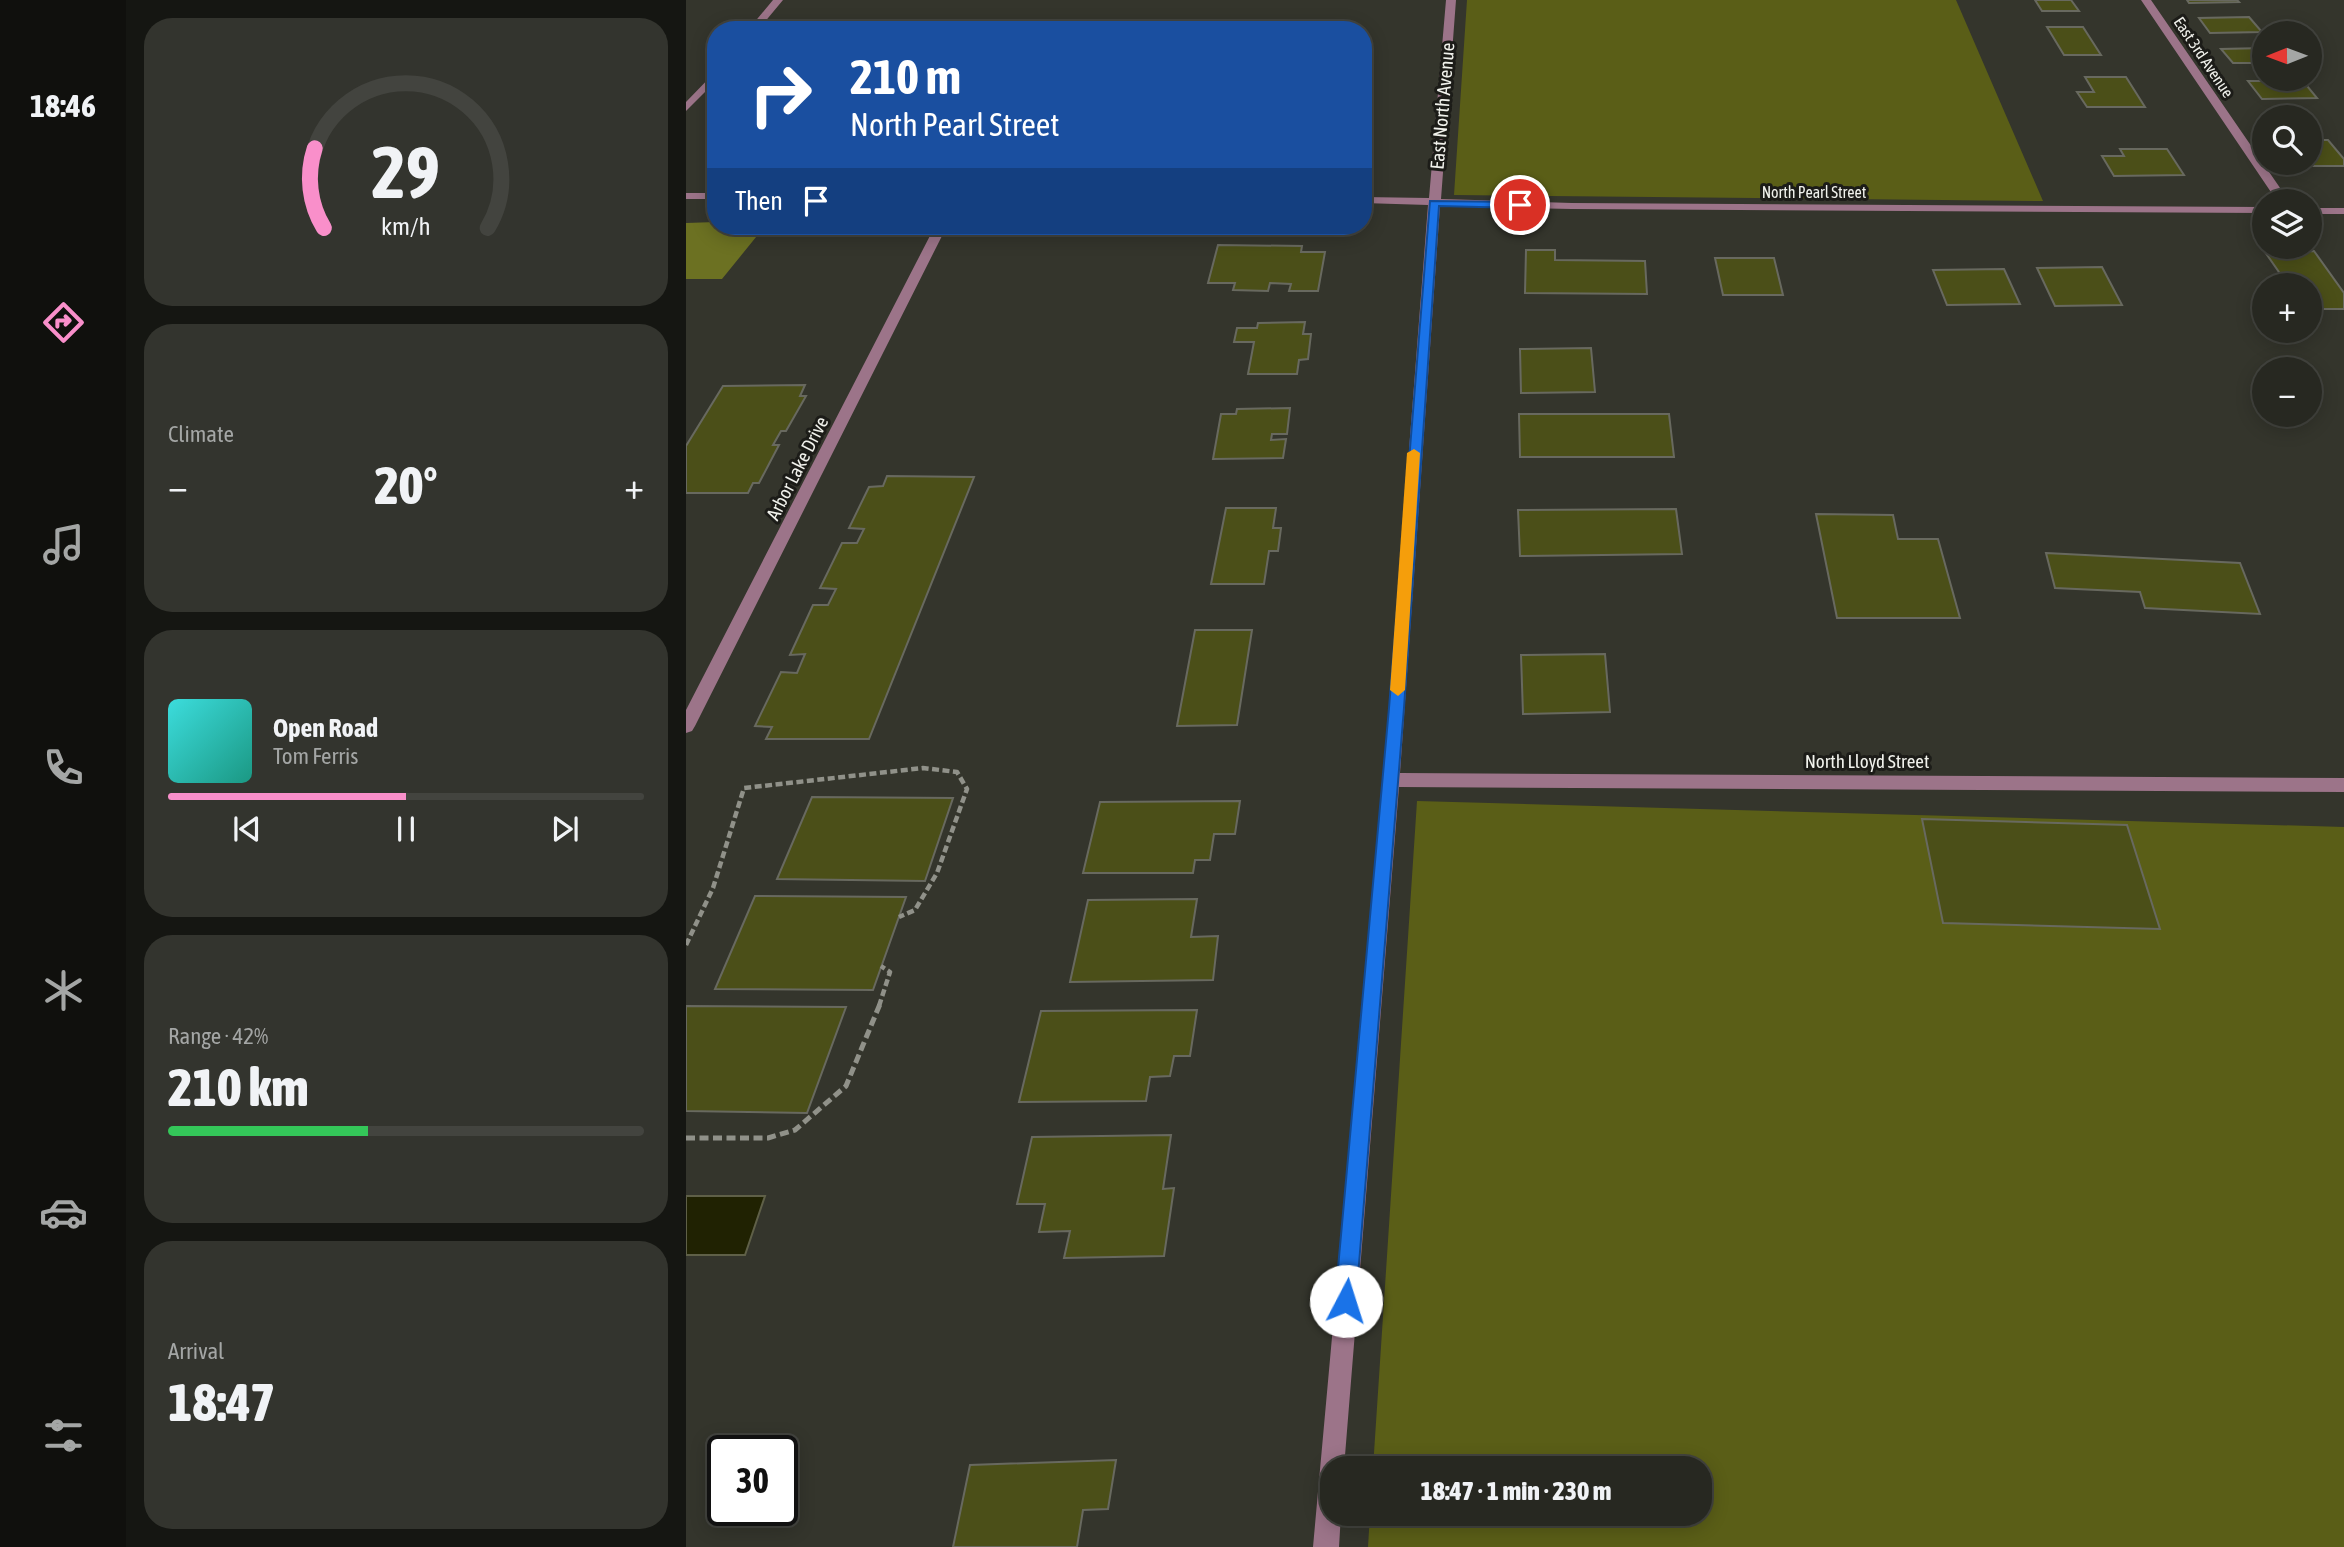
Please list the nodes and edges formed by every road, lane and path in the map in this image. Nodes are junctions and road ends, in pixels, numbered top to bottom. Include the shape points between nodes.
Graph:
1 (778, 0) edge
2 (1451, 0) edge
3 (2146, 0) edge
4 (760, 21) edge
5 (707, 84) edge
6 (686, 108) edge
7 (2275, 189) edge
8 (686, 196) edge
9 (707, 197) edge
10 (1372, 200) edge
11 (1434, 203) junction
12 (2252, 211) edge
13 (2322, 211) edge
14 (2344, 211) edge
15 (936, 235) edge
16 (686, 726) edge
17 (1390, 780) junction
18 (2344, 785) edge
19 (899, 917) dead end
20 (686, 945) edge
21 (881, 966) dead end
22 (686, 1138) edge
23 (1333, 1456) edge
24 (1328, 1526) edge
25 (1326, 1547) edge

1 - 4 street
2 - 11 street, East North Avenue
3 - 7 street, East 3rd Avenue
5 - 6 street
8 - 9 street
10 - 11 street, North Pearl Street
11 - 12 street, North Pearl Street
11 - 17 street, East North Avenue
13 - 14 street
15 - 16 street, Arbor Lake Drive
17 - 18 street, North Lloyd Street
17 - 23 street, East North Avenue
19 - 20 path via 915,910 937,873 967,789 957,772 923,768 744,788 730,845
21 - 22 path via 890,972 888,984 846,1086 795,1130 768,1138
24 - 25 street, East North Avenue

